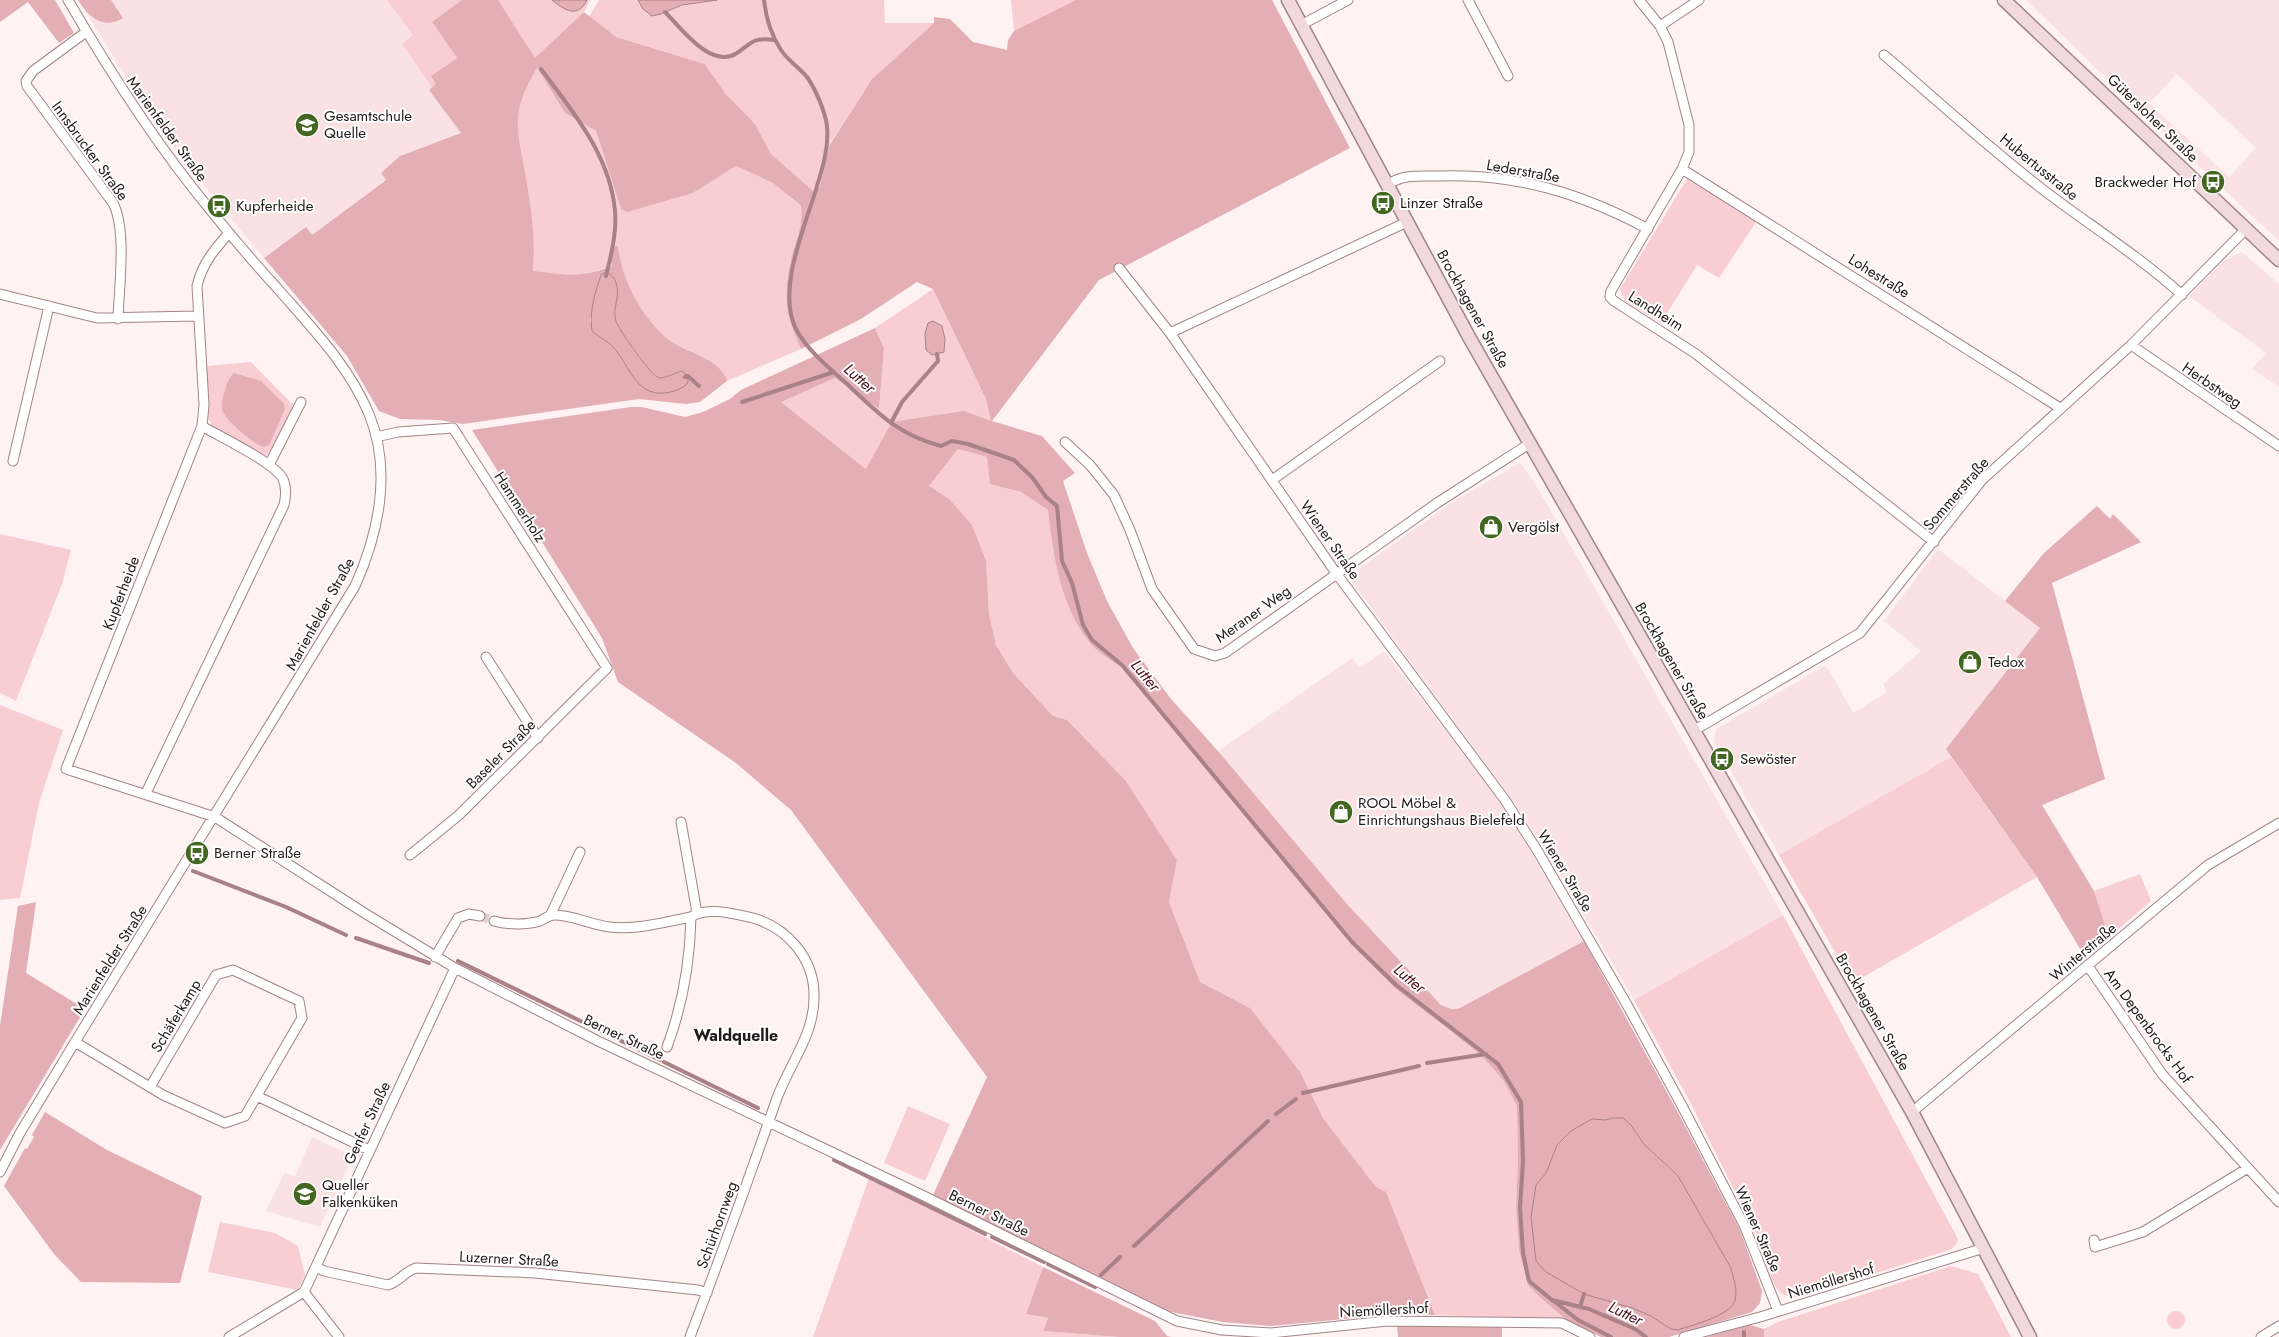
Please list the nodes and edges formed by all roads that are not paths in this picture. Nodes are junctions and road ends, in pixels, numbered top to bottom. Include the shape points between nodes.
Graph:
1 (68, 0) edge
2 (1288, 0) edge
3 (1348, 0) edge
4 (1468, 0) edge
5 (1639, 0) edge
6 (1699, 0) edge
7 (2004, 0) edge
8 (1301, 26) junction
9 (1660, 26) junction
10 (86, 32) junction
11 (1884, 55) dead end
12 (1508, 76) dead end
13 (1682, 169) junction
14 (1387, 185) junction
15 (1407, 222) junction
16 (1648, 229) junction
17 (2246, 229) junction
18 (229, 233) junction
19 (2279, 260) edge
20 (1119, 268) dead end
21 (0, 294) edge
22 (2182, 295) junction
23 (49, 306) junction
24 (198, 316) junction
25 (118, 318) junction
26 (1170, 333) junction
27 (2131, 345) junction
28 (1440, 361) dead end
29 (301, 402) dead end
30 (2060, 408) junction
31 (202, 426) junction
32 (376, 437) junction
33 (1066, 442) dead end
34 (1530, 444) junction
35 (2279, 446) edge
36 (13, 461) dead end
37 (269, 465) junction
38 (1272, 480) junction
39 (1934, 542) junction
40 (1336, 573) junction
41 (486, 657) dead end
42 (607, 668) joint
43 (1693, 731) junction
44 (538, 738) junction
45 (66, 769) joint
46 (146, 793) junction
47 (215, 817) junction
48 (682, 822) dead end
49 (2279, 824) edge
50 (580, 852) dead end
51 (410, 855) dead end
52 (551, 914) junction
53 (694, 915) junction
54 (480, 916) tunnel mouth
55 (494, 921) tunnel mouth
56 (435, 958) junction
57 (2088, 966) junction
58 (455, 968) junction
59 (75, 1042) junction
60 (668, 1047) dead end
61 (150, 1087) junction
62 (257, 1096) junction
63 (1912, 1112) junction
64 (770, 1122) junction
65 (369, 1150) junction
66 (2248, 1168) junction
67 (0, 1172) edge
68 (2278, 1199) edge
69 (2094, 1240) dead end
70 (1984, 1248) junction
71 (316, 1267) junction
72 (304, 1292) junction
73 (707, 1293) junction
74 (1778, 1311) junction
75 (1177, 1321) joint
76 (2279, 1326) edge
77 (229, 1337) edge
78 (339, 1337) edge
79 (690, 1337) edge
80 (1590, 1337) edge
81 (1684, 1337) edge
82 (2030, 1337) edge
83 (2261, 1337) edge

1 - 10 street, Marienfelder Straße
2 - 8 main road, Brockhagener Straße
3 - 8 street
4 - 12 street
5 - 9 street, Landheim
6 - 9 street
7 - 17 main road, Gütersloher Straße
8 - 14 main road, Brockhagener Straße
9 - 13 street, Landheim via 1668,42 1689,125 1689,152
10 - 18 street, Marienfelder Straße via 149,130
10 - 25 street, Innsbrucker Straße via 33,71 26,86 118,213
11 - 22 street, Hubertusstraße via 2024,175 2145,263
13 - 16 street, Landheim
13 - 30 street, Lohestraße
14 - 15 main road, Brockhagener Straße
14 - 16 street, Lederstraße via 1406,177 1458,175 1527,183 1610,208
15 - 26 street
15 - 34 main road, Brockhagener Straße
16 - 39 street, Landheim via 1611,290 1610,297 1696,354
17 - 19 main road, Gütersloher Straße
17 - 22 street, Sommerstraße
18 - 24 street, Kupferheide via 209,256 200,273
18 - 32 street, Marienfelder Straße via 332,352 364,403
20 - 26 street, Wiener Straße
21 - 23 street
22 - 27 street, Sommerstraße
23 - 25 street via 97,318
23 - 36 street
24 - 25 street
24 - 31 street, Kupferheide via 204,405
26 - 38 street, Wiener Straße
27 - 30 street, Sommerstraße
27 - 35 street, Herbstweg
28 - 38 street
29 - 37 street
30 - 39 street, Sommerstraße via 1982,480
31 - 37 street
31 - 45 street, Kupferheide
32 - 42 street, Hammerholz via 453,428
32 - 47 street, Marienfelder Straße via 380,490 366,562 355,586
33 - 40 street, Meraner Weg via 1114,495 1152,589 1194,649 1215,656 1225,653
34 - 40 street, Meraner Weg via 1436,503
34 - 43 main road, Brockhagener Straße
37 - 46 street via 283,479 286,492 284,506
38 - 40 street, Wiener Straße
39 - 43 street, Sommerstraße via 1860,633
40 - 74 street, Wiener Straße via 1505,800 1538,850 1686,1113 1745,1227
41 - 44 street
42 - 44 street, Baseler Straße
43 - 63 main road, Brockhagener Straße
44 - 51 street, Baseler Straße via 459,815
45 - 46 street, Berner Straße
46 - 47 street, Berner Straße
47 - 56 street, Berner Straße
47 - 59 street, Marienfelder Straße
48 - 53 street
49 - 57 street, Winterstraße via 2208,865
50 - 52 street
52 - 53 street, Schürhornweg via 612,927 645,926
52 - 55 street via 529,923
53 - 60 street via 683,995
53 - 64 street, Schürhornweg via 741,915 774,928 790,938 802,952 813,975 814,996 808,1033
54 - 56 street via 469,914 458,918
56 - 58 street, Berner Straße
57 - 63 street, Winterstraße
57 - 66 street, Am Depenbrocks Hof via 2162,1074
58 - 64 street, Berner Straße via 598,1041
58 - 65 street, Genfer Straße
59 - 61 street, Schäferkamp
59 - 67 street, Marienfelder Straße
61 - 62 street, Schäferkamp via 225,1123 245,1116
61 - 62 street, Schäferkamp via 216,975 233,970 299,1001 302,1018
62 - 65 street
63 - 70 main road, Brockhagener Straße
64 - 73 street, Schürhornweg
64 - 75 street, Berner Straße
65 - 71 street, Genfer Straße
66 - 68 street, Am Depenbrocks Hof
66 - 69 street via 2143,1232 2095,1247
70 - 74 street, Niemöllershof
70 - 82 main road, Brockhagener Straße
71 - 72 street, Genfer Straße
71 - 73 street, Luzerner Straße via 388,1285 416,1268 535,1273
72 - 77 street
72 - 78 street
73 - 79 street, Schürhornweg
74 - 81 street, Niemöllershof
75 - 80 street, Niemöllershof via 1222,1330 1271,1333 1387,1321 1562,1323
76 - 83 street

